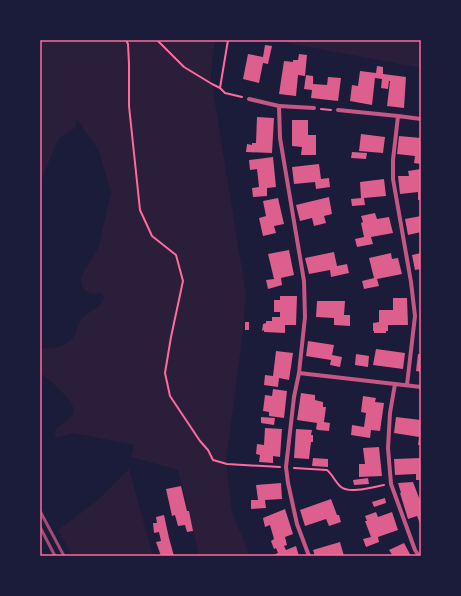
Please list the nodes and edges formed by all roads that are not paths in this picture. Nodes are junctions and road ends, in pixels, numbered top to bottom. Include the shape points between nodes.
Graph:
1 (249, 99) road end
2 (279, 106) junction
3 (314, 108) road end
4 (338, 110) road end
5 (398, 116) junction
6 (421, 119) edge
7 (299, 373) junction
8 (395, 384) junction
9 (407, 385) junction
10 (421, 387) edge
11 (309, 556) edge
12 (419, 556) edge

1 - 2 street
2 - 3 street
2 - 7 street via 280,138 304,281 305,317
4 - 5 street
5 - 6 street
5 - 9 street via 393,179 415,316
7 - 8 street
7 - 11 street via 286,467 297,524
8 - 9 street
8 - 12 street via 388,448 391,484
9 - 10 street

